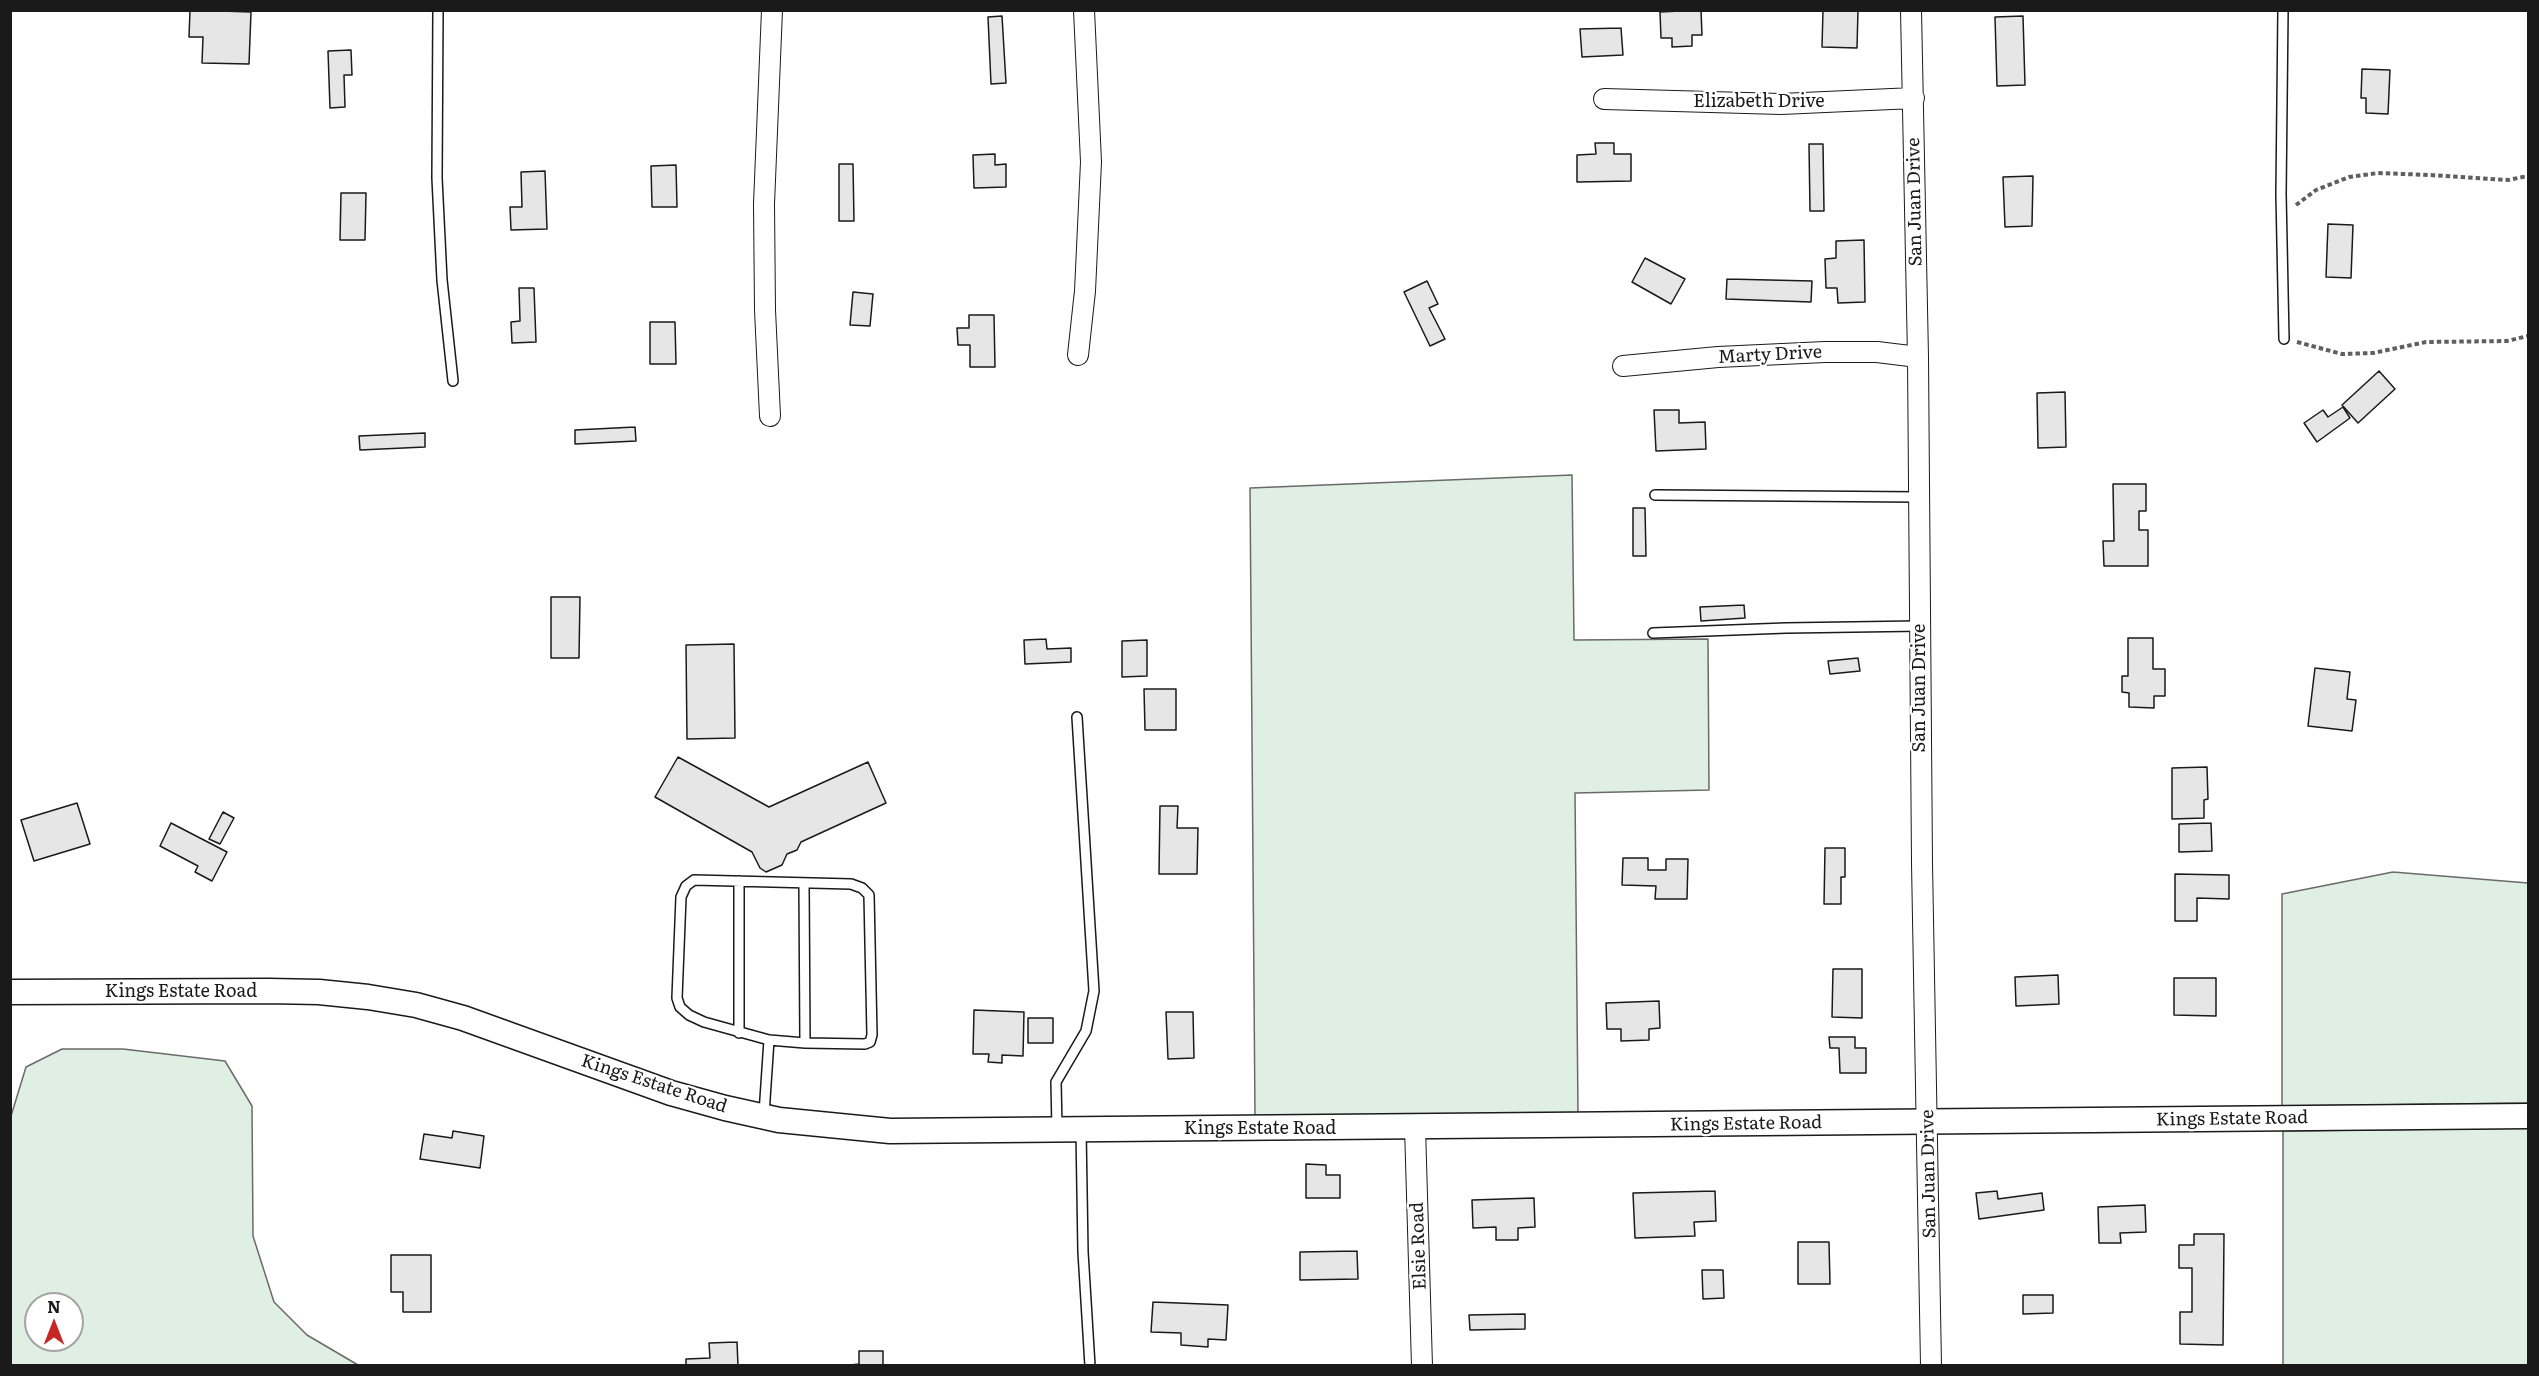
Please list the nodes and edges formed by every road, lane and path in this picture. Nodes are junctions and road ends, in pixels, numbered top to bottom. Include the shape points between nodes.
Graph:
1 (438, 10) edge
2 (772, 10) edge
3 (1084, 10) edge
4 (1911, 10) edge
5 (2283, 10) edge
6 (1914, 98) junction
7 (1604, 99) dead end
8 (2529, 176) edge
9 (2281, 217) junction
10 (2529, 336) edge
11 (2284, 339) joint
12 (1078, 355) dead end
13 (1918, 357) junction
14 (1623, 366) dead end
15 (453, 381) dead end
16 (770, 416) dead end
17 (1655, 495) dead end
18 (1919, 497) junction
19 (1920, 626) junction
20 (1653, 633) dead end
21 (1077, 717) dead end
22 (739, 881) junction
23 (804, 883) junction
24 (10, 992) edge
25 (739, 1033) junction
26 (769, 1040) junction
27 (805, 1043) junction
28 (2529, 1116) edge
29 (764, 1117) junction
30 (1928, 1122) junction
31 (1415, 1127) junction
32 (1069, 1130) junction
33 (1090, 1365) edge
34 (1422, 1365) edge
35 (1931, 1365) edge

1 - 15 lane via 437,178 442,280
2 - 16 street via 764,204
3 - 12 street via 1091,162 1086,291
4 - 6 street, San Juan Drive
5 - 9 lane
6 - 7 street, Elizabeth Drive via 1781,104
6 - 13 street, San Juan Drive
8 - 9 path via 2508,180 2378,173 2349,177 2316,190
9 - 11 lane
10 - 11 path via 2507,341 2426,342 2342,354
13 - 14 street, Marty Drive via 1825,352
13 - 18 street, San Juan Drive
17 - 18 lane
18 - 19 street, San Juan Drive
19 - 20 lane
19 - 30 street, San Juan Drive
21 - 32 lane via 1094,991 1086,1031 1056,1082
22 - 23 lane
22 - 25 lane
22 - 25 lane via 694,880 686,886 681,897 677,998 689,1015
23 - 27 lane
23 - 27 lane via 851,884 869,896 872,1035 865,1044
24 - 29 street, Kings Estate Road via 279,991 368,997 463,1017 671,1093
25 - 26 lane
26 - 27 lane
26 - 29 lane
28 - 30 street, Kings Estate Road
29 - 32 street, Kings Estate Road via 890,1131
30 - 31 street, Kings Estate Road
30 - 35 street, San Juan Drive
31 - 32 street, Kings Estate Road
31 - 34 street, Elsie Road
32 - 33 lane via 1083,1252

